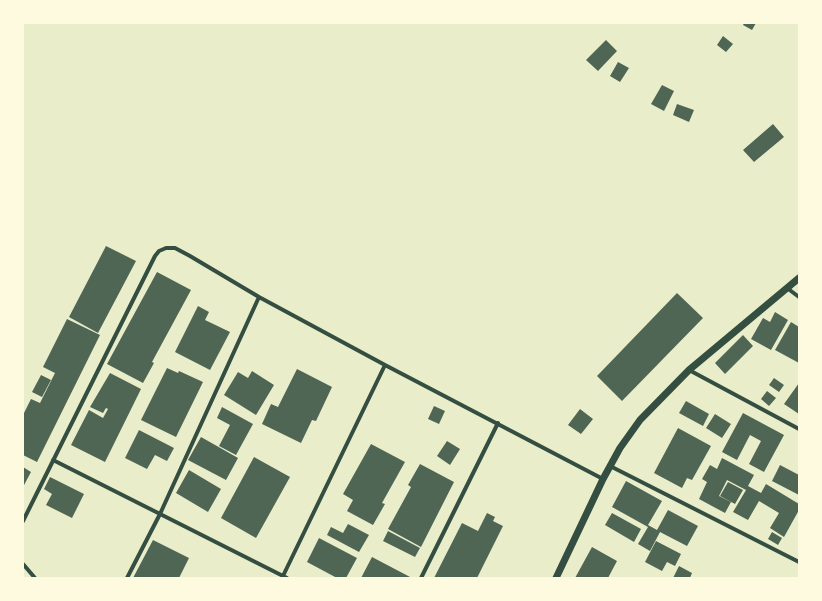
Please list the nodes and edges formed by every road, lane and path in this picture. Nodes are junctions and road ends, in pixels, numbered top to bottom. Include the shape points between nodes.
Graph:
1 (799, 278) edge
2 (787, 288) junction
3 (259, 296) junction
4 (799, 297) edge
5 (385, 365) junction
6 (689, 370) junction
7 (498, 423) junction
8 (799, 429) edge
9 (53, 460) junction
10 (610, 466) junction
11 (603, 479) junction
12 (160, 514) junction
13 (23, 521) edge
14 (799, 562) edge
15 (23, 564) edge
16 (284, 577) edge
17 (35, 578) edge
18 (127, 578) edge
19 (421, 578) edge
20 (556, 578) edge

1 - 2 street
2 - 4 street
2 - 6 street
3 - 5 street
3 - 9 street via 175,248 159,251 149,266
3 - 12 street
5 - 7 street
5 - 16 street
6 - 8 street
6 - 10 street via 640,420
7 - 11 street
7 - 19 street
9 - 12 street
9 - 13 street
10 - 11 street
10 - 14 street
11 - 20 street
12 - 16 street
12 - 18 street
15 - 17 street

